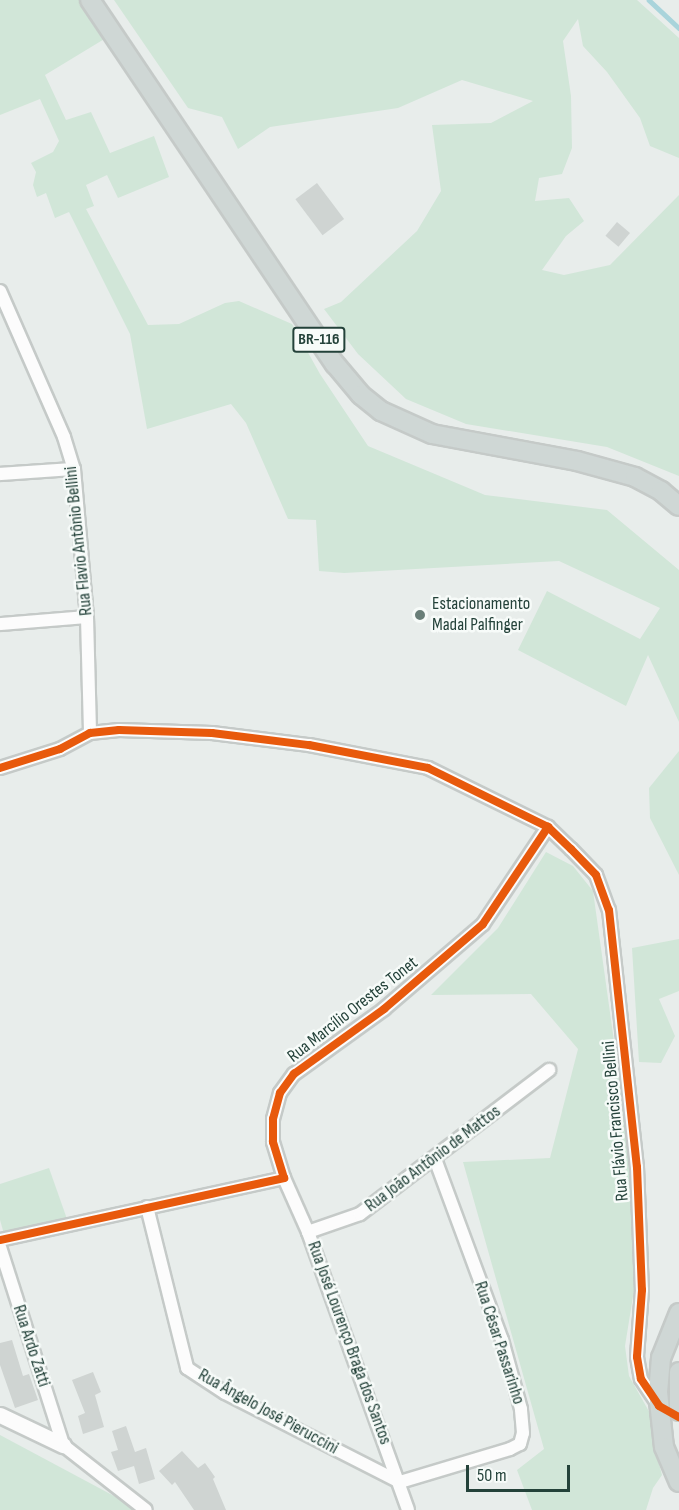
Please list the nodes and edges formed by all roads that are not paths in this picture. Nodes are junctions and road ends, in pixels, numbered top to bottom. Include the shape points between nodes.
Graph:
1 (90, 0) edge
2 (0, 291) edge
3 (74, 469) junction
4 (0, 474) edge
5 (679, 506) edge
6 (87, 617) junction
7 (0, 624) edge
8 (90, 733) junction
9 (0, 768) edge
10 (548, 827) junction
11 (549, 1070) dead end
12 (435, 1159) junction
13 (284, 1178) junction
14 (147, 1207) junction
15 (308, 1232) junction
16 (0, 1240) edge
17 (0, 1247) edge
18 (679, 1313) edge
19 (679, 1372) edge
20 (659, 1406) junction
21 (679, 1411) edge
22 (0, 1414) edge
23 (679, 1417) edge
24 (63, 1445) junction
25 (400, 1482) junction
26 (679, 1482) edge
27 (146, 1510) edge
28 (408, 1510) edge

1 - 5 main road, BR-116 via 335,364 361,395 381,411 432,434 577,461 635,477
2 - 3 street, Rua Flavio Antônio Bellini via 64,437
3 - 4 street
3 - 6 street, Rua Flavio Antônio Bellini
6 - 7 street
6 - 8 street, Rua Flavio Antônio Bellini
8 - 9 street via 60,749
8 - 10 street, Rua Flávio Francisco Bellini via 119,730 212,734 309,745 428,768
10 - 13 street, Rua Marcílio Orestes Tonet via 483,924 384,1009 294,1074 280,1093 273,1119 273,1142
10 - 20 street, Rua Flávio Francisco Bellini via 596,875 609,910 637,1167 642,1290 637,1357 641,1379
11 - 12 street, Rua João Antônio de Mattos
12 - 15 street, Rua João Antônio de Mattos via 360,1214
12 - 25 street, Rua César Passarinho via 502,1340 521,1409 523,1433 520,1444 510,1449
13 - 14 street
13 - 15 street, Rua José Lourenço Braga dos Santos
14 - 16 street
14 - 25 street, Rua Ângelo José Pieruccini via 186,1368 225,1393
15 - 25 street, Rua José Lourenço Braga dos Santos
17 - 24 street, Rua Ardo Zatti
18 - 20 main road via 661,1358
19 - 21 main road
20 - 23 street, Rua Flávio Francisco Bellini
20 - 26 main road via 664,1447
22 - 24 street
24 - 27 street
25 - 28 street, Rua José Lourenço Braga dos Santos

